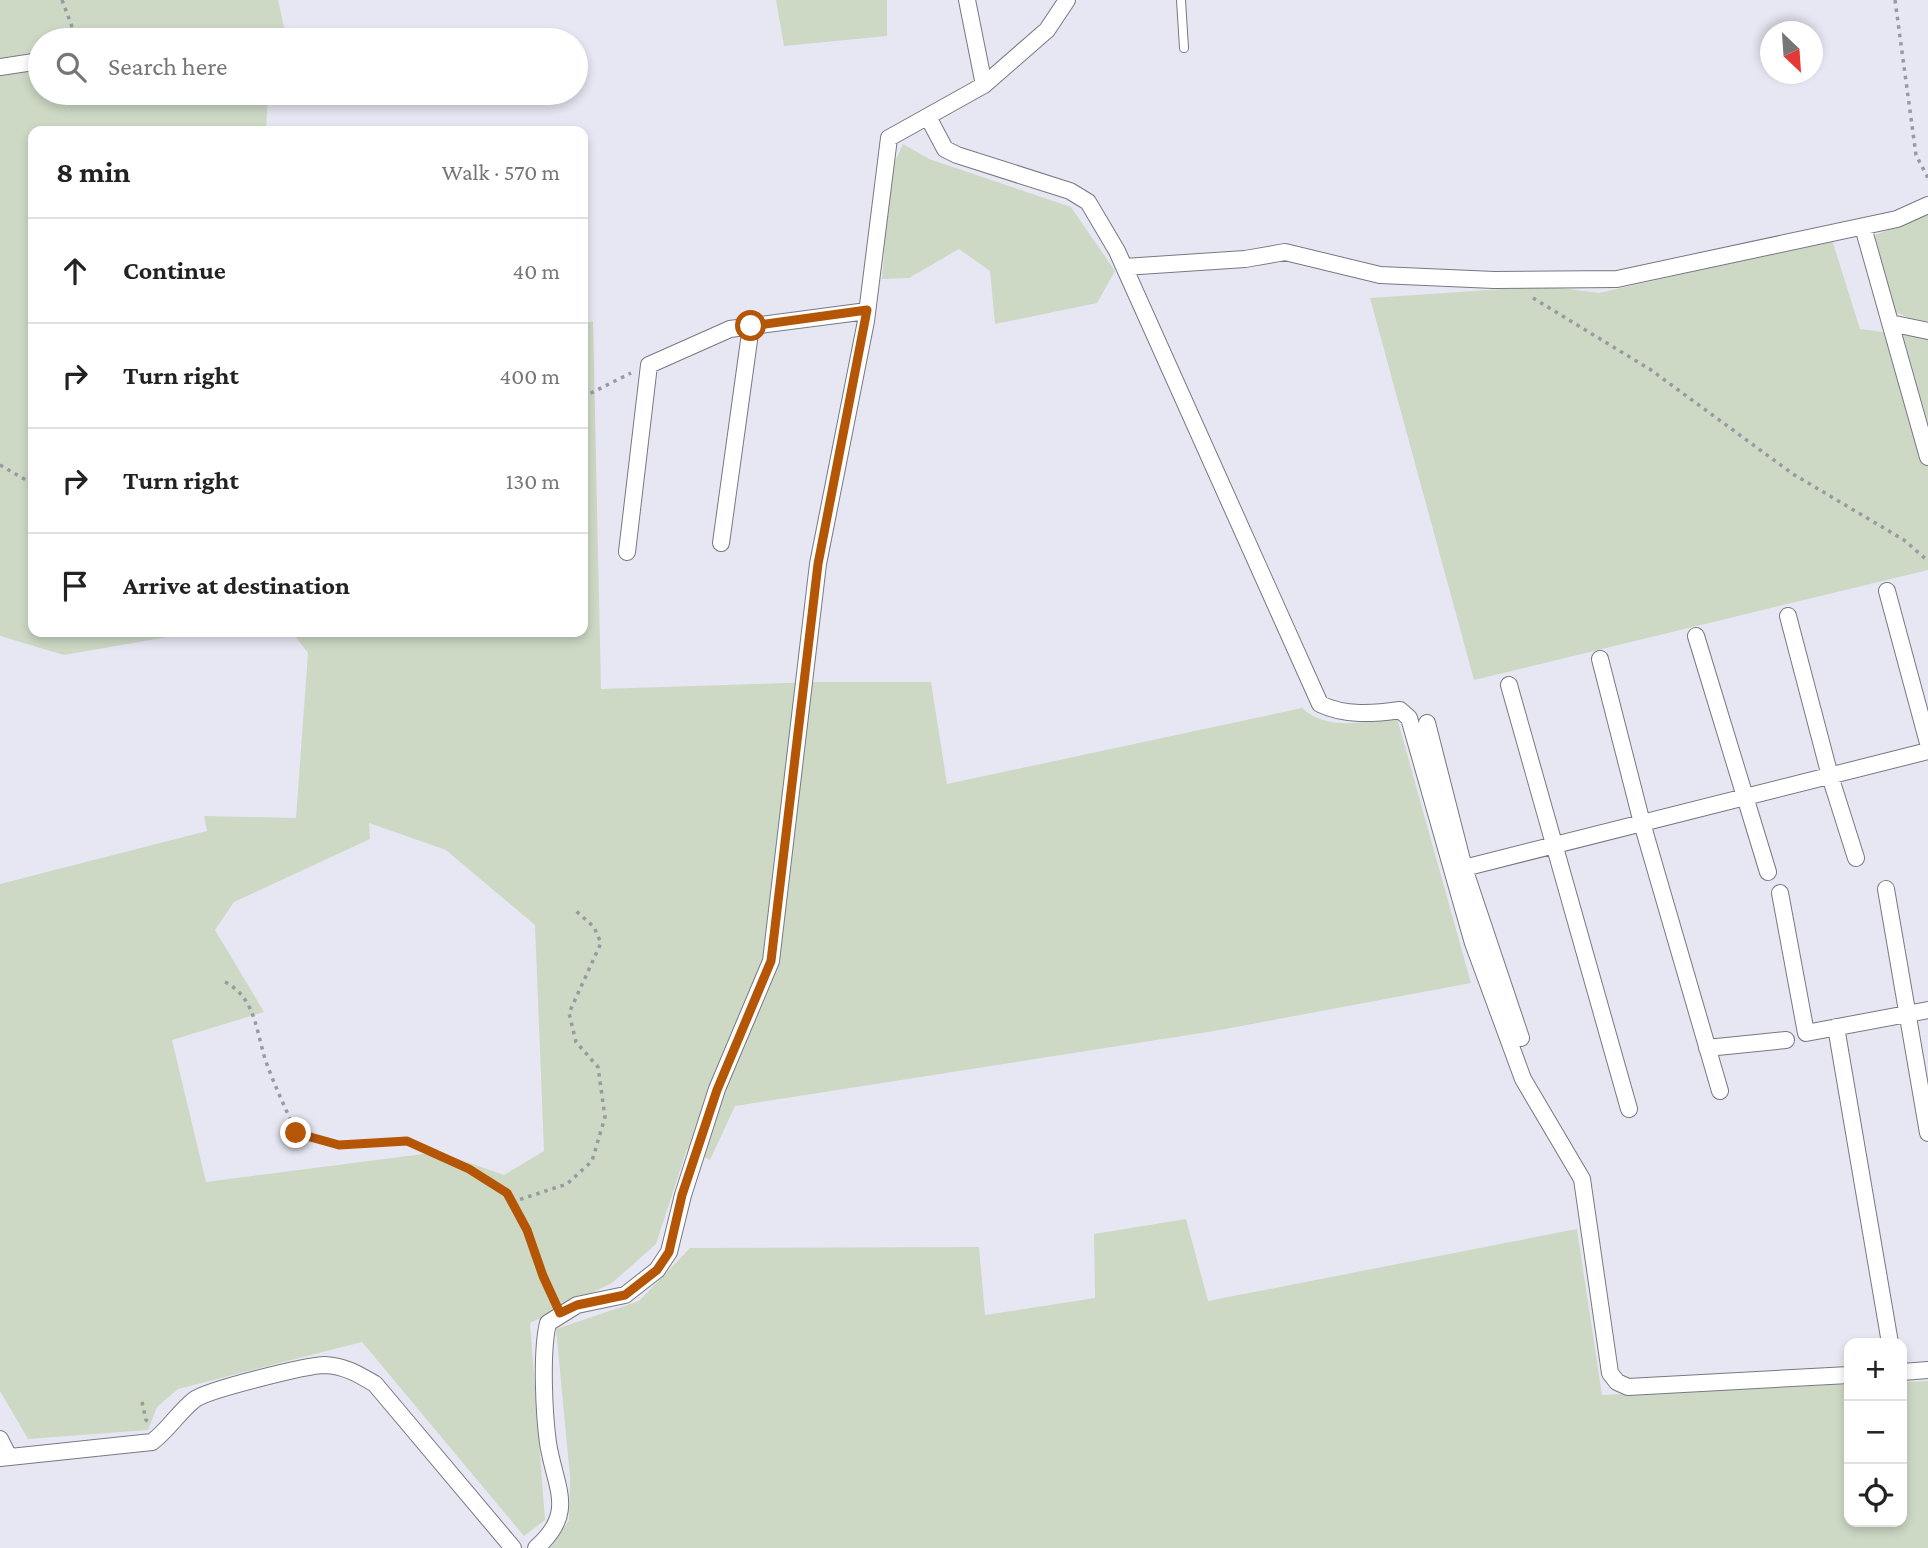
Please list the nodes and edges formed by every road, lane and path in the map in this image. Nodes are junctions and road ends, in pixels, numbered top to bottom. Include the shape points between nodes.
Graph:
1 (62, 0) edge
2 (967, 0) edge
3 (1067, 0) edge
4 (1181, 0) edge
5 (1895, 0) edge
6 (72, 28) edge
7 (1184, 48) dead end
8 (28, 63) edge
9 (0, 67) edge
10 (984, 85) junction
11 (928, 117) junction
12 (1928, 177) edge
13 (1928, 205) edge
14 (1863, 227) junction
15 (1124, 267) junction
16 (1505, 280) junction
17 (867, 310) junction
18 (1890, 323) junction
19 (751, 326) junction
20 (1928, 331) edge
21 (649, 365) junction
22 (588, 395) edge
23 (1928, 457) edge
24 (0, 464) edge
25 (28, 481) edge
26 (721, 543) dead end
27 (627, 552) dead end
28 (1920, 554) junction
29 (1928, 554) edge
30 (1928, 561) edge
31 (1887, 591) dead end
32 (1788, 616) dead end
33 (1696, 636) dead end
34 (1600, 659) dead end
35 (1509, 685) dead end
36 (1427, 723) dead end
37 (1928, 743) edge
38 (1928, 751) edge
39 (1829, 776) junction
40 (1743, 798) junction
41 (1642, 823) junction
42 (1554, 845) junction
43 (1856, 858) dead end
44 (1464, 868) junction
45 (1768, 872) dead end
46 (1886, 889) dead end
47 (1780, 892) dead end
48 (575, 910) dead end
49 (225, 982) dead end
50 (1928, 1010) edge
51 (1907, 1014) junction
52 (1836, 1027) junction
53 (1521, 1038) dead end
54 (1786, 1040) dead end
55 (1707, 1048) junction
56 (1720, 1091) dead end
57 (1629, 1108) dead end
58 (1928, 1133) edge
59 (512, 1202) junction
60 (560, 1313) junction
61 (1889, 1338) edge
62 (1928, 1370) edge
63 (1907, 1372) edge
64 (1844, 1374) edge
65 (0, 1438) edge
66 (5, 1457) edge
67 (513, 1548) edge
68 (536, 1548) edge

1 - 6 path
2 - 10 street
3 - 10 street via 1047,30
4 - 7 lane
5 - 12 path via 1916,155
8 - 9 street
10 - 11 street
11 - 15 street via 945,149 1070,191 1087,202
11 - 17 street via 889,138
13 - 14 street
14 - 16 street via 1617,279
14 - 18 street
15 - 16 street via 1285,252 1380,275
15 - 64 street via 1320,704 1345,712 1400,710 1409,718 1473,943 1522,1079 1582,1179 1610,1373 1628,1387
16 - 28 path via 1651,370 1793,474
17 - 19 street
17 - 60 street via 818,564 771,961 717,1090 682,1195 669,1252 657,1270 625,1295
18 - 20 street
18 - 23 street
19 - 21 street via 730,329
19 - 26 street
21 - 22 path
21 - 27 street
24 - 25 path
28 - 29 path
28 - 30 path
31 - 37 street
32 - 39 street
33 - 40 street
34 - 41 street
35 - 42 street
36 - 44 street
38 - 39 street
39 - 40 street
39 - 43 street
40 - 41 street
40 - 45 street
41 - 42 street
41 - 55 street
42 - 44 street
42 - 57 street
44 - 53 street
46 - 51 street
47 - 52 street via 1806,1033
48 - 59 path via 594,927 601,943 569,1013 576,1042 598,1067 606,1117 592,1161 567,1184
49 - 59 path via 236,987 258,1024 267,1064 296,1133 339,1145 407,1141 469,1169 507,1193
50 - 51 street
51 - 52 street
51 - 58 street
52 - 61 street
54 - 55 street
55 - 56 street
59 - 60 path
60 - 68 street via 548,1323 544,1340 548,1443 561,1510 554,1529
62 - 63 street
65 - 66 street
66 - 67 street via 152,1442 195,1398 322,1365 346,1368 375,1384

